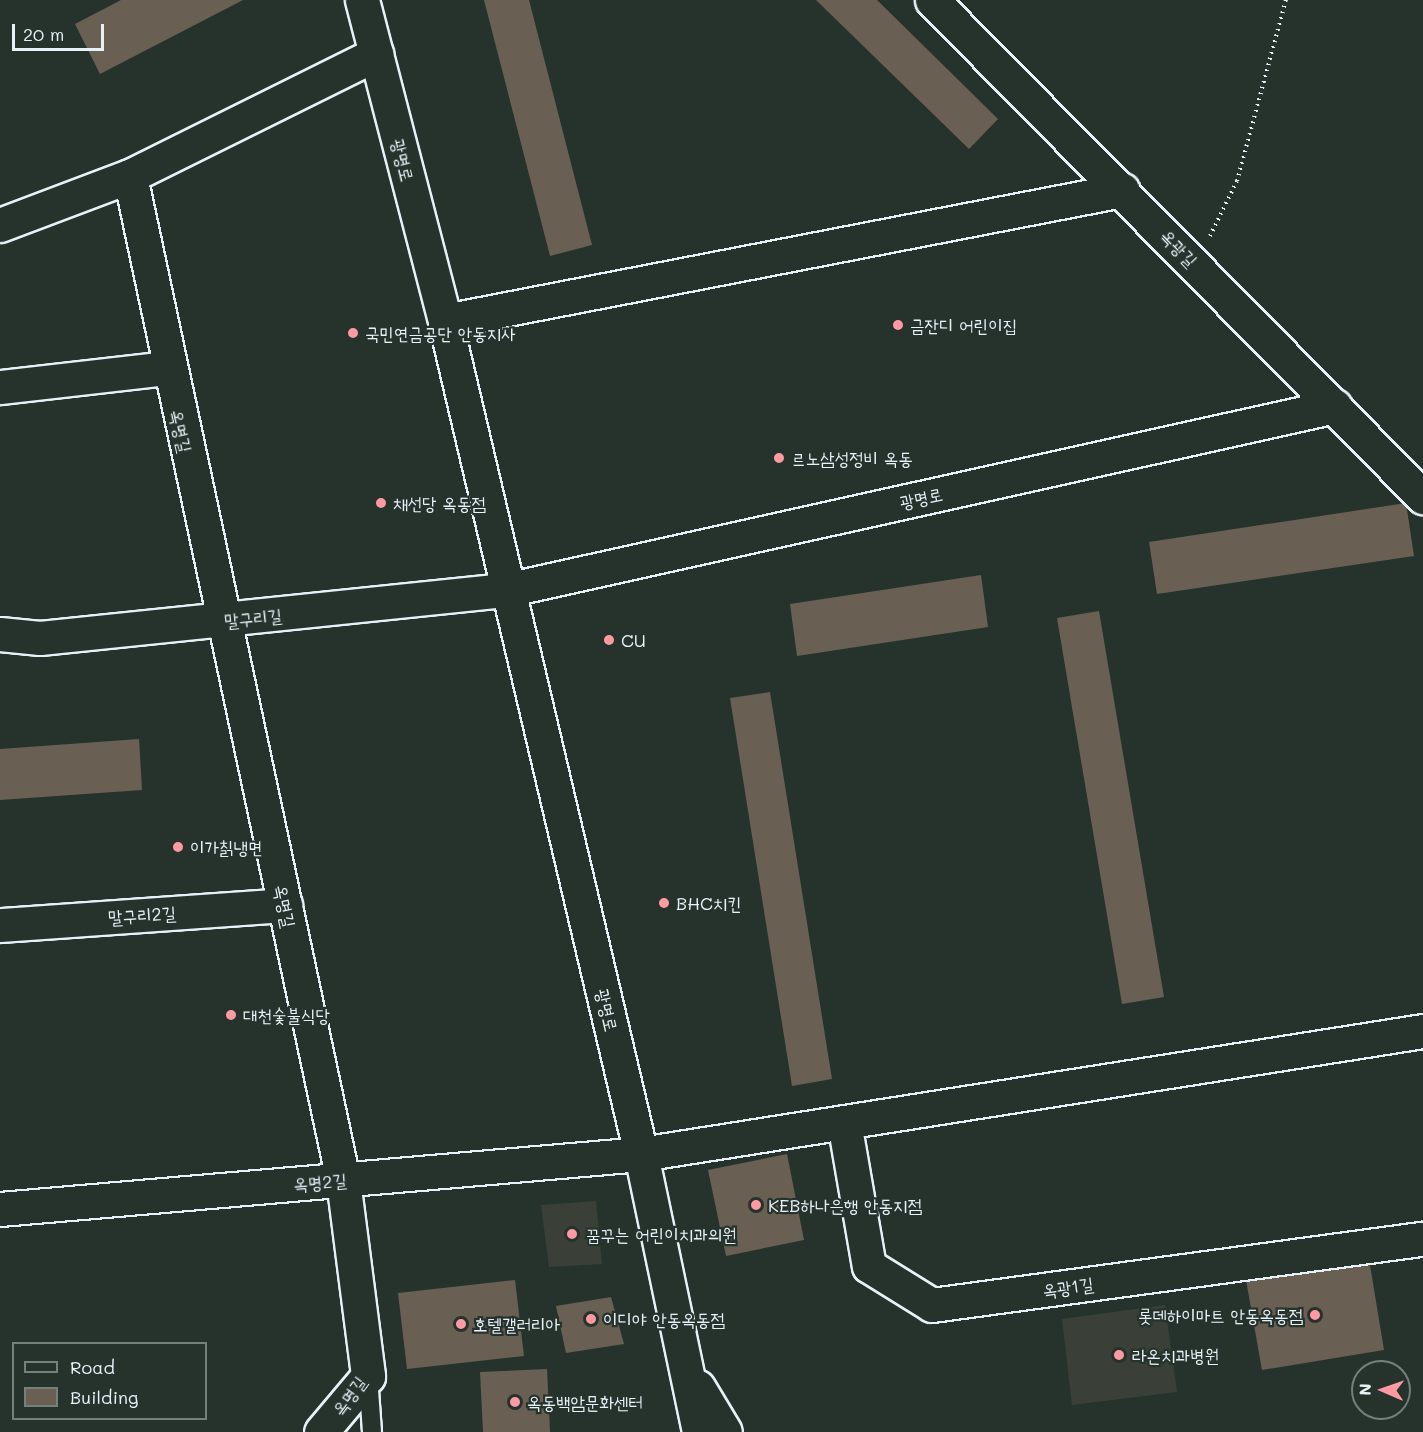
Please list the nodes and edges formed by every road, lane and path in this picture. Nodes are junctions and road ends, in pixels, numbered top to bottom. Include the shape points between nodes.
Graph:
1 (362, 0) edge
2 (932, 0) edge
3 (1286, 0) edge
4 (376, 54) junction
5 (130, 176) junction
6 (1122, 190) junction
7 (0, 225) edge
8 (1191, 260) junction
9 (445, 321) junction
10 (167, 368) junction
11 (0, 387) edge
12 (1335, 406) junction
13 (1423, 497) edge
14 (506, 590) junction
15 (224, 621) junction
16 (0, 634) edge
17 (285, 905) junction
18 (0, 925) edge
19 (1423, 1031) edge
20 (844, 1122) junction
21 (641, 1154) junction
22 (343, 1180) junction
23 (0, 1209) edge
24 (1423, 1239) edge
25 (688, 1370) junction
26 (368, 1376) junction
27 (321, 1432) edge
28 (372, 1432) edge
29 (681, 1432) edge
30 (699, 1432) edge
31 (726, 1432) edge

1 - 4 street, 광명로
2 - 6 street, 옥광길
3 - 8 path via 1230,200
4 - 5 street
4 - 9 street, 광명로
5 - 7 street
5 - 10 street, 옥명길
6 - 8 street, 옥광길
6 - 9 street
8 - 12 street, 옥광길
9 - 14 street, 광명로
10 - 11 street
10 - 15 street, 옥명길
12 - 13 street, 옥광길
12 - 14 street, 광명로
14 - 15 street, 말구리길
14 - 21 street, 광명로
15 - 16 street, 말구리길 via 40,638
15 - 17 street, 옥명길
17 - 18 street, 말구리2길
17 - 22 street, 옥명길
19 - 20 street
20 - 21 street
20 - 24 street, 옥광1길 via 869,1266 932,1305
21 - 22 street, 옥명2길
21 - 25 street, 광명로
22 - 23 street, 옥명2길
22 - 26 street, 옥명길
25 - 29 street
25 - 30 street, 광명로
25 - 31 street
26 - 27 street, 옥명길
26 - 28 lane

